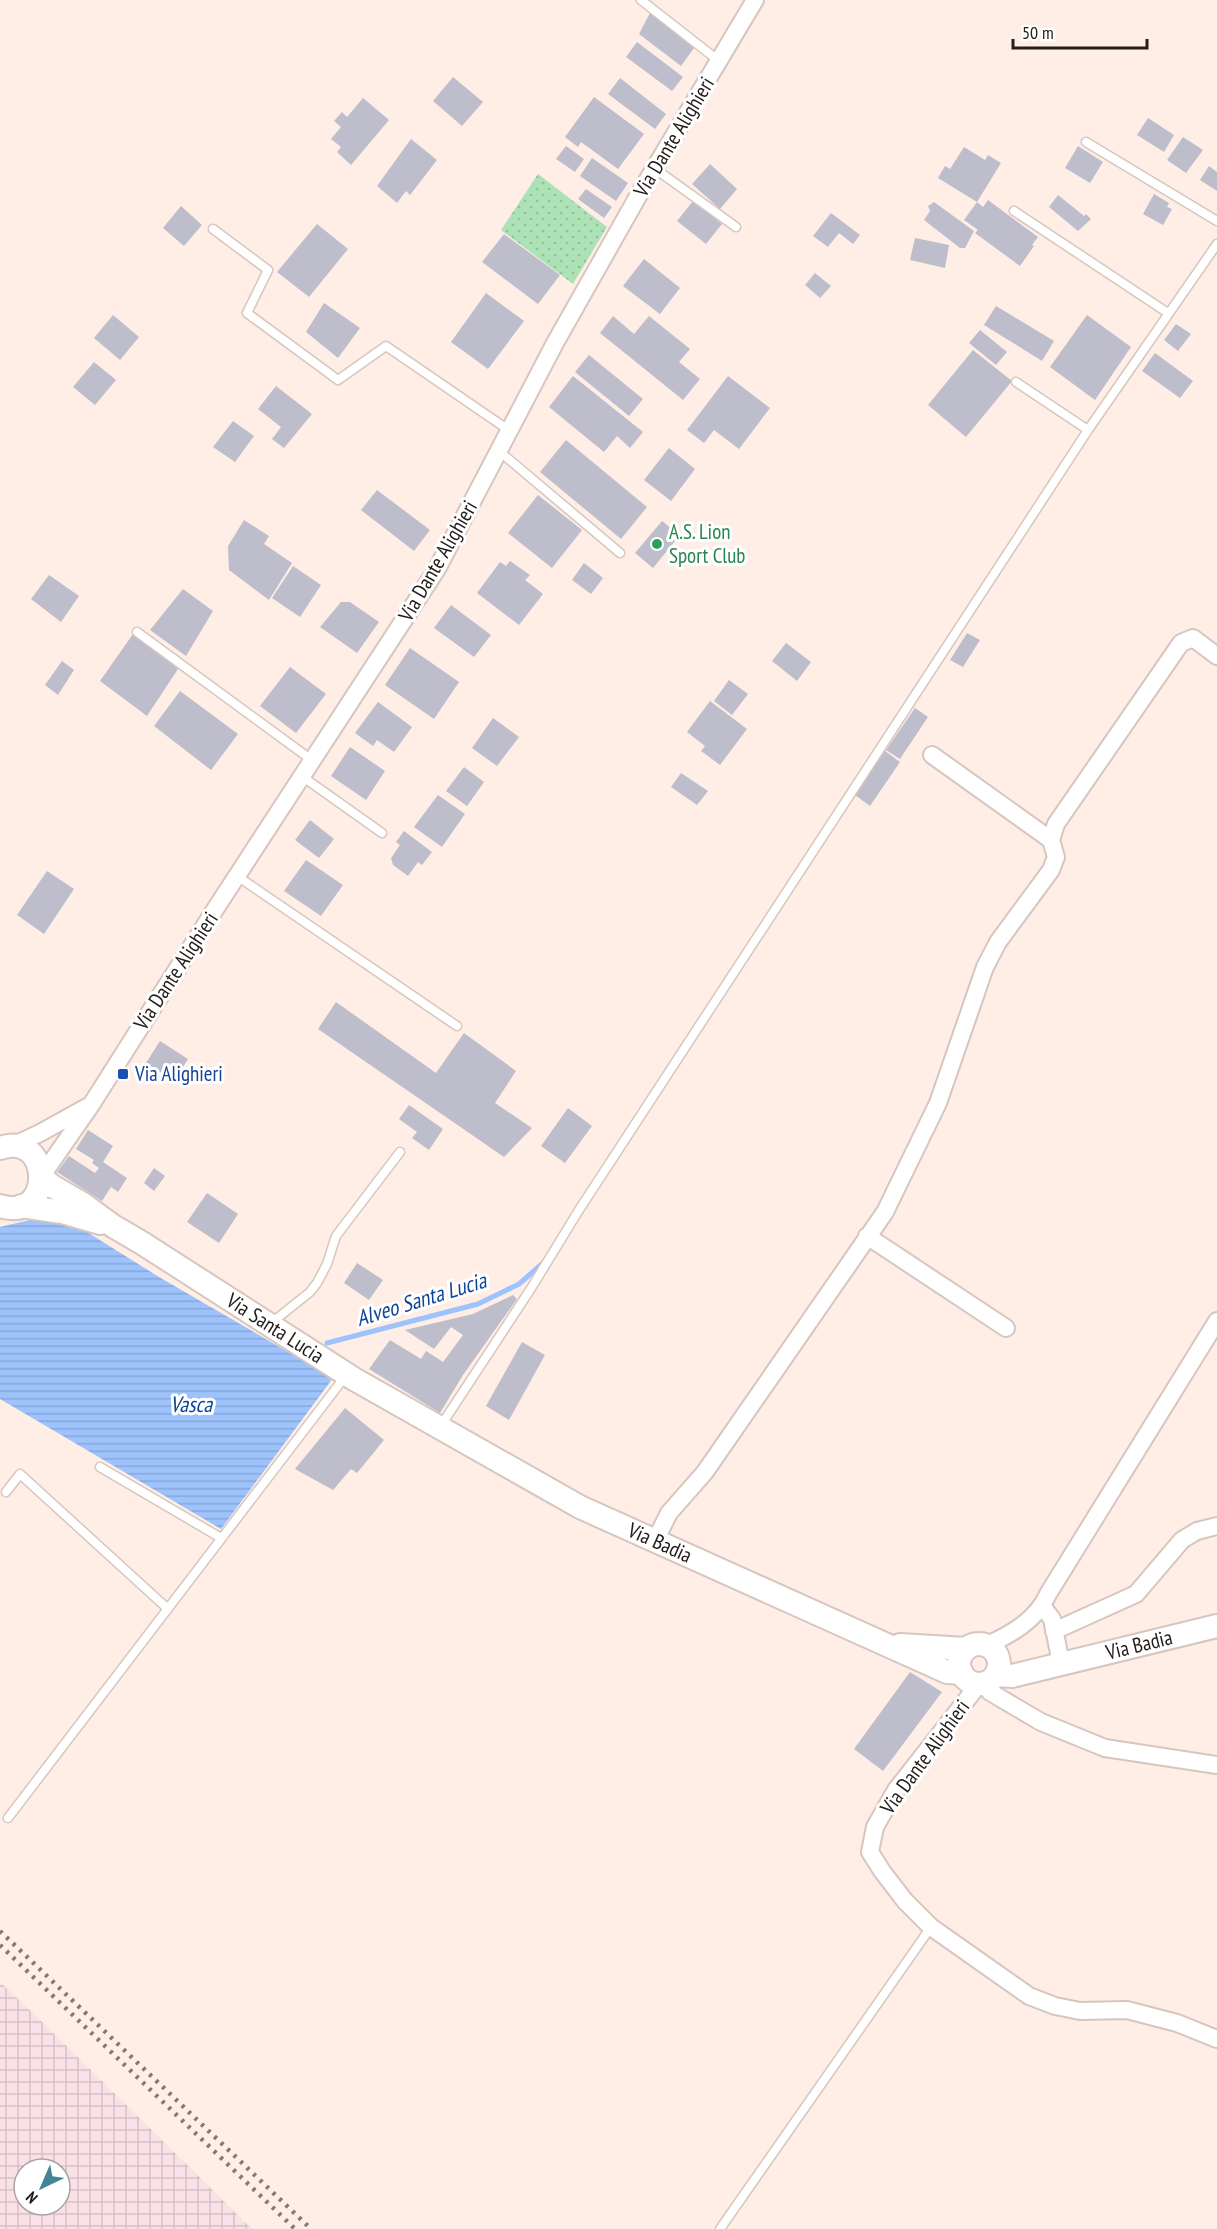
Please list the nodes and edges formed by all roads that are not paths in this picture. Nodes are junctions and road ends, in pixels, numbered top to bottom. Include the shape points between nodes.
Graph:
1 (640, 0) edge
2 (755, 0) edge
3 (719, 61) junction
4 (1086, 142) dead end
5 (654, 168) junction
6 (1014, 211) dead end
7 (1217, 221) edge
8 (735, 227) dead end
9 (213, 229) dead end
10 (1217, 244) edge
11 (1168, 313) junction
12 (1016, 382) dead end
13 (1088, 430) junction
14 (510, 431) junction
15 (499, 451) junction
16 (620, 553) dead end
17 (137, 632) dead end
18 (1217, 656) edge
19 (932, 755) dead end
20 (314, 761) junction
21 (303, 777) junction
22 (382, 833) dead end
23 (1051, 840) junction
24 (237, 876) junction
25 (457, 1026) dead end
26 (91, 1105) junction
27 (4, 1146) edge
28 (400, 1152) dead end
29 (41, 1177) junction
30 (7, 1207) edge
31 (113, 1227) junction
32 (867, 1236) junction
33 (1217, 1321) edge
34 (270, 1324) junction
35 (1006, 1328) dead end
36 (347, 1374) junction
37 (439, 1428) junction
38 (100, 1467) dead end
39 (6, 1491) dead end
40 (1217, 1526) edge
41 (222, 1538) junction
42 (655, 1540) junction
43 (1043, 1607) junction
44 (168, 1609) junction
45 (1217, 1626) edge
46 (1054, 1630) junction
47 (1061, 1663) junction
48 (981, 1667) junction
49 (1217, 1765) edge
50 (8, 1818) dead end
51 (931, 1928) junction
52 (1217, 2039) edge
53 (720, 2229) edge

1 - 3 lane
2 - 3 street, Via Dante Alighieri
3 - 5 street, Via Dante Alighieri
4 - 7 lane
5 - 8 lane
5 - 14 street, Via Dante Alighieri
6 - 11 lane
9 - 14 lane via 268,270 247,313 338,380 386,346
10 - 11 lane
11 - 13 lane
12 - 13 lane
13 - 37 lane
14 - 15 street, Via Dante Alighieri
15 - 16 lane
15 - 20 street, Via Dante Alighieri via 437,569
17 - 20 lane
18 - 23 street via 1193,638 1181,644 1056,824
19 - 23 street
20 - 21 street, Via Dante Alighieri
21 - 22 lane
21 - 24 street, Via Dante Alighieri
23 - 32 street via 1056,856 1051,870 998,942 985,967 938,1103 885,1212
24 - 25 lane
24 - 26 street, Via Dante Alighieri
26 - 27 street, Via Dante Alighieri via 40,1133
26 - 29 street, Via Dante Alighieri
27 - 29 main road via 33,1155
28 - 34 lane via 336,1236 317,1284
29 - 30 main road via 34,1197
29 - 31 main road, Via Santa Lucia
30 - 31 main road, Via Santa Lucia via 62,1212
31 - 34 main road, Via Santa Lucia
32 - 35 street
32 - 42 street via 705,1472 669,1513
33 - 43 street
34 - 36 main road, Via Santa Lucia
36 - 37 main road, Via Santa Lucia
36 - 41 lane
37 - 42 main road, Via Badia via 580,1507
38 - 41 lane
39 - 44 lane via 20,1474
40 - 46 street via 1182,1540 1136,1594
41 - 44 lane
42 - 48 main road, Via Badia via 887,1645
43 - 46 street
43 - 48 street via 1007,1636
44 - 50 lane
45 - 47 main road, Via Badia
46 - 47 street
47 - 48 main road, Via Badia
48 - 49 street via 990,1692 1041,1722 1105,1748
48 - 51 street, Via Dante Alighieri via 896,1790 875,1827 870,1852 905,1901
51 - 52 street, Via Dante Alighieri via 1029,1996 1080,2011 1127,2010
51 - 53 lane

